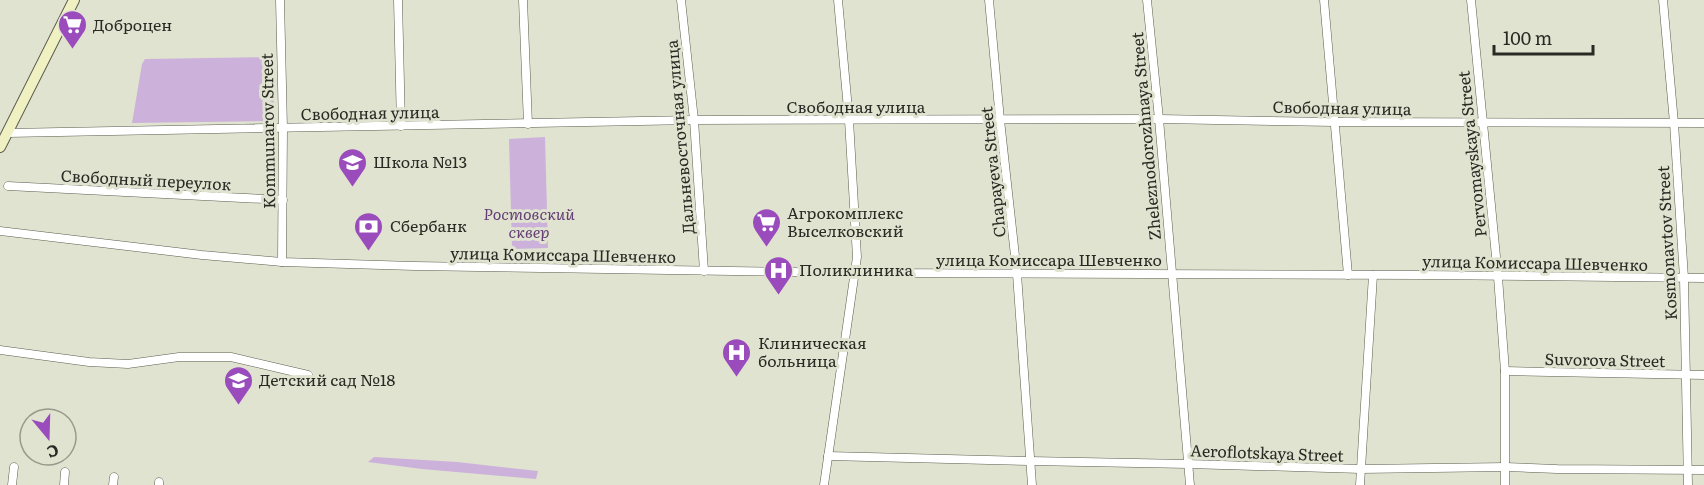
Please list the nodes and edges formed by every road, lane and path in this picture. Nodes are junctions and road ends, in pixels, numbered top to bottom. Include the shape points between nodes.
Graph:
1 (74, 0) edge
2 (280, 0) edge
3 (398, 0) edge
4 (523, 0) edge
5 (681, 0) edge
6 (838, 0) edge
7 (989, 0) edge
8 (1147, 0) edge
9 (1324, 0) edge
10 (1471, 0) edge
11 (1663, 0) edge
12 (1159, 119) junction
13 (694, 120) junction
14 (849, 120) junction
15 (1000, 120) junction
16 (1335, 122) junction
17 (1483, 122) junction
18 (1674, 123) junction
19 (1704, 123) edge
20 (528, 124) junction
21 (401, 126) junction
22 (283, 128) junction
23 (8, 133) junction
24 (0, 147) edge
25 (8, 186) dead end
26 (283, 200) junction
27 (0, 231) edge
28 (282, 262) junction
29 (704, 271) junction
30 (856, 273) junction
31 (1017, 274) junction
32 (1172, 275) junction
33 (1348, 275) junction
34 (1373, 275) junction
35 (1498, 277) junction
36 (1684, 278) junction
37 (1704, 278) edge
38 (0, 350) edge
39 (1505, 371) junction
40 (308, 375) dead end
41 (1686, 375) junction
42 (1704, 375) edge
43 (828, 456) junction
44 (1030, 461) junction
45 (1188, 464) junction
46 (14, 467) dead end
47 (1506, 467) junction
48 (1361, 469) junction
49 (1688, 470) junction
50 (1704, 470) edge
51 (65, 472) dead end
52 (12, 485) edge
53 (64, 485) edge
54 (824, 485) edge
55 (1032, 485) edge
56 (1190, 485) edge
57 (1360, 485) edge
58 (1505, 485) edge
59 (1688, 485) edge

1 - 23 street
2 - 22 street, Kommunarov Street
3 - 21 street
4 - 20 street
5 - 13 street, Дальневосточная улица
6 - 14 street
7 - 15 street, Chapayeva Street
8 - 12 street, Zheleznodorozhnaya Street
9 - 16 street
10 - 17 street, Pervomayskaya Street
11 - 18 street, Kosmonavtov Street
12 - 15 street, Свободная улица
12 - 16 street, Свободная улица
12 - 32 street, Zheleznodorozhnaya Street
13 - 14 street, Свободная улица
13 - 20 street, Свободная улица
13 - 29 street, Дальневосточная улица
14 - 15 street, Свободная улица
14 - 30 street
15 - 31 street, Chapayeva Street
16 - 17 street, Свободная улица
16 - 33 street
17 - 18 street, Свободная улица
17 - 35 street, Pervomayskaya Street
18 - 19 street, Свободная улица
18 - 36 street, Kosmonavtov Street
20 - 21 street, Свободная улица
21 - 22 street, Свободная улица
22 - 23 street, Свободная улица
22 - 26 street, Kommunarov Street
23 - 24 street
25 - 26 street, Свободный переулок
26 - 28 street, Kommunarov Street
27 - 28 street, улица Комиссара Шевченко
28 - 29 street, улица Комиссара Шевченко
29 - 30 street, улица Комиссара Шевченко
30 - 31 street, улица Комиссара Шевченко
30 - 43 street
31 - 32 street, улица Комиссара Шевченко
31 - 44 street, Chapayeva Street
32 - 33 street, улица Комиссара Шевченко
32 - 45 street, Zheleznodorozhnaya Street
33 - 34 street, улица Комиссара Шевченко
34 - 35 street, улица Комиссара Шевченко
34 - 48 street
35 - 36 street, улица Комиссара Шевченко
35 - 39 street, Pervomayskaya Street
36 - 37 street, улица Комиссара Шевченко
36 - 41 street, Kosmonavtov Street
38 - 40 street via 128,364 179,357 231,357
39 - 41 street, Suvorova Street
39 - 47 street, Pervomayskaya Street
41 - 42 street, Suvorova Street
41 - 49 street, Kosmonavtov Street
43 - 44 street, Aeroflotskaya Street
43 - 54 street
44 - 45 street, Aeroflotskaya Street
44 - 55 street, Chapayeva Street
45 - 48 street, Aeroflotskaya Street
45 - 56 street, Zheleznodorozhnaya Street
46 - 52 street
47 - 48 street, Aeroflotskaya Street
47 - 49 street, Aeroflotskaya Street
47 - 58 street, Pervomayskaya Street
48 - 57 street
49 - 50 street, Aeroflotskaya Street
49 - 59 street, Kosmonavtov Street
51 - 53 street

